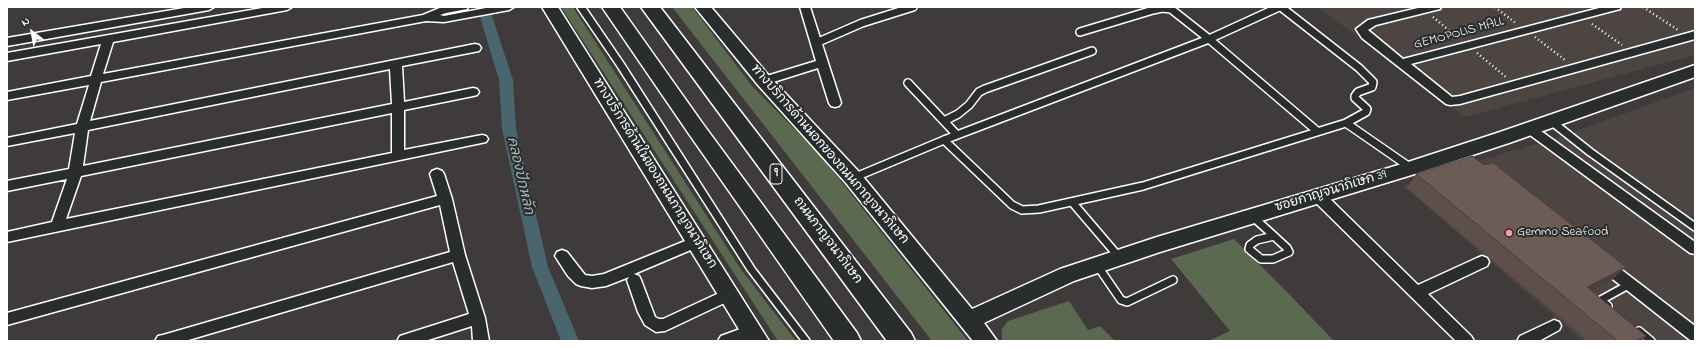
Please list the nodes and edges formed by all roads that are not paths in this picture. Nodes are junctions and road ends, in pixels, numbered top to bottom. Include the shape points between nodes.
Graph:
1 (209, 7) edge
2 (287, 7) edge
3 (507, 7) edge
4 (550, 7) edge
5 (581, 7) edge
6 (611, 7) edge
7 (650, 7) edge
8 (703, 7) edge
9 (804, 7) edge
10 (913, 7) edge
11 (1280, 7) edge
12 (1436, 7) edge
13 (1616, 7) edge
14 (466, 11) edge
15 (1080, 32) dead end
16 (1692, 36) edge
17 (108, 40) junction
18 (1209, 40) junction
19 (7, 42) edge
20 (816, 43) junction
21 (475, 48) dead end
22 (1092, 52) dead end
23 (7, 57) edge
24 (823, 63) junction
25 (1401, 63) junction
26 (396, 64) junction
27 (1695, 71) edge
28 (97, 80) junction
29 (764, 81) junction
30 (908, 83) dead end
31 (473, 92) dead end
32 (7, 96) edge
33 (835, 103) dead end
34 (398, 108) junction
35 (944, 121) junction
36 (1551, 121) junction
37 (1346, 123) junction
38 (82, 127) junction
39 (1530, 129) junction
40 (1316, 131) junction
41 (957, 135) junction
42 (482, 140) dead end
43 (944, 140) junction
44 (7, 142) edge
45 (398, 157) junction
46 (1411, 168) junction
47 (75, 172) junction
48 (437, 174) dead end
49 (853, 178) junction
50 (7, 186) edge
51 (1318, 196) junction
52 (445, 200) junction
53 (1072, 202) junction
54 (1252, 216) junction
55 (57, 226) junction
56 (1695, 227) edge
57 (1274, 236) junction
58 (7, 237) edge
59 (696, 242) junction
60 (1695, 249) edge
61 (458, 254) junction
62 (1592, 255) edge
63 (562, 256) dead end
64 (1120, 258) junction
65 (1482, 262) dead end
66 (1097, 265) junction
67 (634, 280) dead end
68 (1172, 280) dead end
69 (1630, 284) junction
70 (1416, 293) junction
71 (730, 294) junction
72 (1612, 309) edge
73 (478, 318) junction
74 (7, 319) edge
75 (969, 320) junction
76 (1554, 326) dead end
77 (1634, 328) edge
78 (1695, 335) edge
79 (754, 336) edge
80 (163, 341) edge
81 (405, 341) edge
82 (481, 341) edge
83 (726, 341) edge
84 (806, 341) edge
85 (848, 341) edge
86 (902, 341) edge
87 (986, 341) edge
88 (1466, 341) edge
89 (1525, 341) edge
90 (1651, 341) edge

1 - 19 street
2 - 17 street
3 - 14 street
4 - 59 main road, ทางบริการด้านในของถนนกาญจนาภิเษก
5 - 84 lane via 751,269
6 - 85 highway
7 - 86 highway, ถนนกาญจนาภิเษก / 9
8 - 29 main road, ทางบริการด้านนอกของถนนกาญจนาภิเษก
9 - 20 street
10 - 20 lane via 862,23
11 - 18 lane
11 - 37 lane via 1359,68 1373,82 1372,87 1358,92 1355,96 1367,109 1366,112
12 - 25 street via 1372,22 1362,29
13 - 25 street, GEMOPOLIS MALL
14 - 28 street via 444,20 426,18
15 - 18 lane via 1162,8 1178,13
16 - 25 street via 1450,101
17 - 23 street
17 - 28 street
18 - 40 lane
18 - 41 lane
20 - 24 street
21 - 26 street
22 - 35 lane via 985,89 958,114
24 - 29 street
24 - 33 street
26 - 34 street
26 - 38 street
27 - 36 main road, ซอยกาญจนาภิเษก 39
28 - 32 street
28 - 38 street
29 - 49 main road, ทางบริการด้านนอกของถนนกาญจนาภิเษก
30 - 35 lane
31 - 34 street
34 - 45 street
34 - 47 street
35 - 41 lane
36 - 39 main road, ซอยกาญจนาภิเษก 39
36 - 56 lane
37 - 40 lane
37 - 46 lane
38 - 44 street
38 - 47 street
39 - 46 main road, ซอยกาญจนาภิเษก 39 via 1467,157
39 - 60 street
40 - 53 lane via 1143,186
41 - 43 lane
42 - 45 street
43 - 49 lane
43 - 53 lane via 1012,205 1022,210
45 - 55 street
46 - 51 main road, ซอยกาญจนาภิเษก 39
47 - 50 street
47 - 55 street
48 - 52 street
49 - 75 main road, ทางบริการด้านนอกของถนนกาญจนาภิเษก
51 - 54 main road, ซอยกาญจนาภิเษก 39
51 - 70 street
52 - 61 street
52 - 74 street
53 - 64 lane
54 - 57 lane
54 - 64 main road, ซอยกาญจนาภิเษก 39
55 - 58 street
57 - 57 lane via 1289,252 1273,259 1261,259 1249,249 1257,240
59 - 63 street via 606,280 592,282 581,280
59 - 71 main road, ทางบริการด้านในของถนนกาญจนาภิเษก
61 - 73 street
61 - 80 street
62 - 69 street
64 - 66 main road, ซอยกาญจนาภิเษก 39
65 - 70 street
66 - 68 lane via 1120,300 1127,302
66 - 75 main road, ซอยกาญจนาภิเษก 39 via 1067,275
67 - 71 street via 645,312 656,326 665,325
69 - 72 lane via 1601,300
69 - 78 street
70 - 88 street
71 - 79 main road, ทางบริการด้านในของถนนกาญจนาภิเษก
73 - 81 street
73 - 82 street
75 - 87 main road, ทางบริการด้านนอกของถนนกาญจนาภิเษก
76 - 89 street
77 - 90 lane
79 - 83 street

